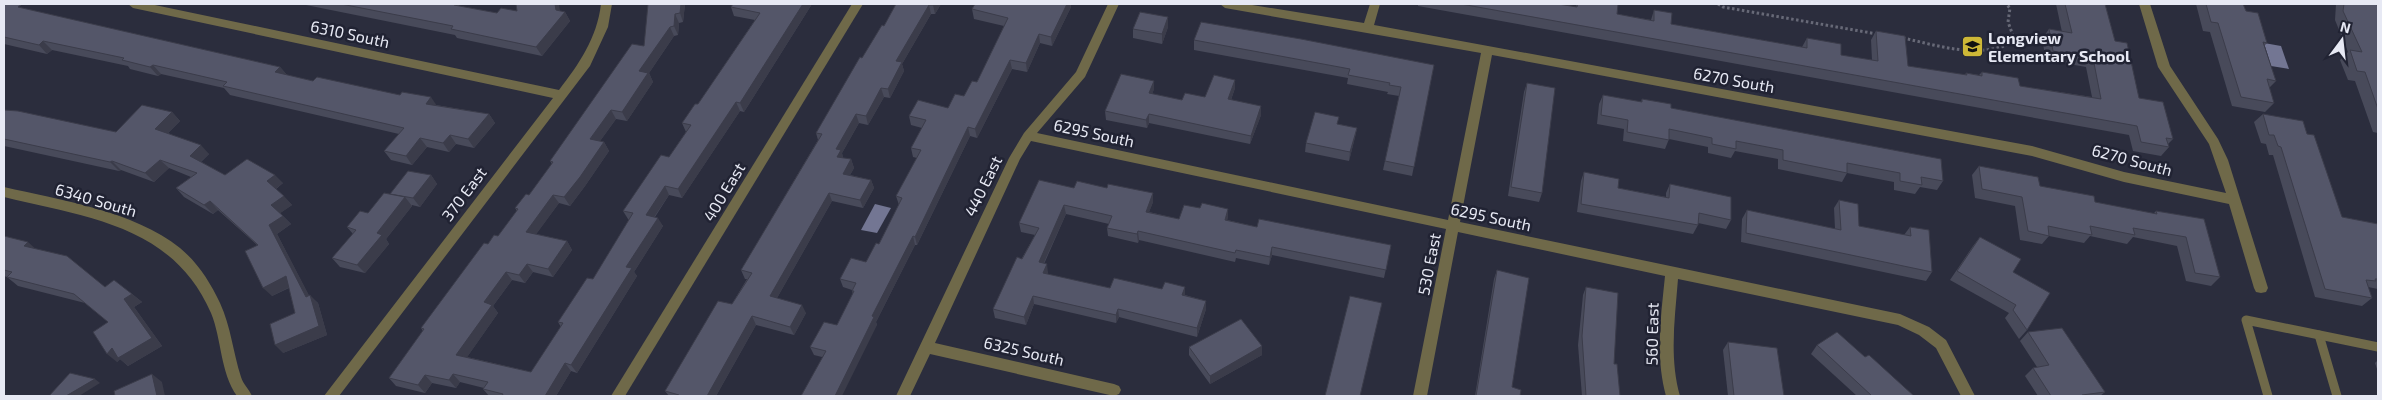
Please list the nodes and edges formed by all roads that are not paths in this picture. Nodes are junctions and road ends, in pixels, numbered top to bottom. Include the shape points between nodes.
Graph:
1 (134, 4) edge
2 (606, 4) edge
3 (857, 4) edge
4 (1113, 4) edge
5 (1225, 4) edge
6 (1375, 4) edge
7 (2145, 4) edge
8 (1368, 28) junction
9 (1487, 50) junction
10 (560, 95) junction
11 (1028, 136) junction
12 (4, 192) edge
13 (2234, 200) junction
14 (1453, 226) junction
15 (1672, 272) junction
16 (2261, 288) dead end
17 (2319, 335) junction
18 (2378, 346) edge
19 (926, 347) junction
20 (1114, 390) dead end
21 (245, 396) edge
22 (331, 396) edge
23 (618, 396) edge
24 (903, 396) edge
25 (1420, 396) edge
26 (1673, 396) edge
27 (1968, 396) edge
28 (2268, 396) edge
29 (2337, 396) edge

1 - 10 street, 6310 South
2 - 10 street, 370 East via 601,34 586,63
3 - 23 street, 400 East
4 - 11 street, 440 East via 1082,74
5 - 8 street, 6270 South
6 - 8 street
7 - 13 street via 2164,67 2214,142
8 - 9 street, 6270 South
9 - 13 street, 6270 South via 2032,151 2124,177
9 - 14 street, 530 East
10 - 22 street, 370 East
11 - 14 street, 6295 South
11 - 19 street, 440 East via 1000,187
12 - 21 street, 6340 South via 130,225 160,241 191,267 211,297 223,326 232,374
13 - 16 street
14 - 15 street, 6295 South
14 - 25 street, 530 East
15 - 26 street, 560 East via 1668,369
15 - 27 street, 6295 South via 1900,320 1924,331 1941,344
17 - 18 lane
17 - 28 lane via 2246,320
17 - 29 lane
19 - 20 street, 6325 South
19 - 24 street, 440 East

